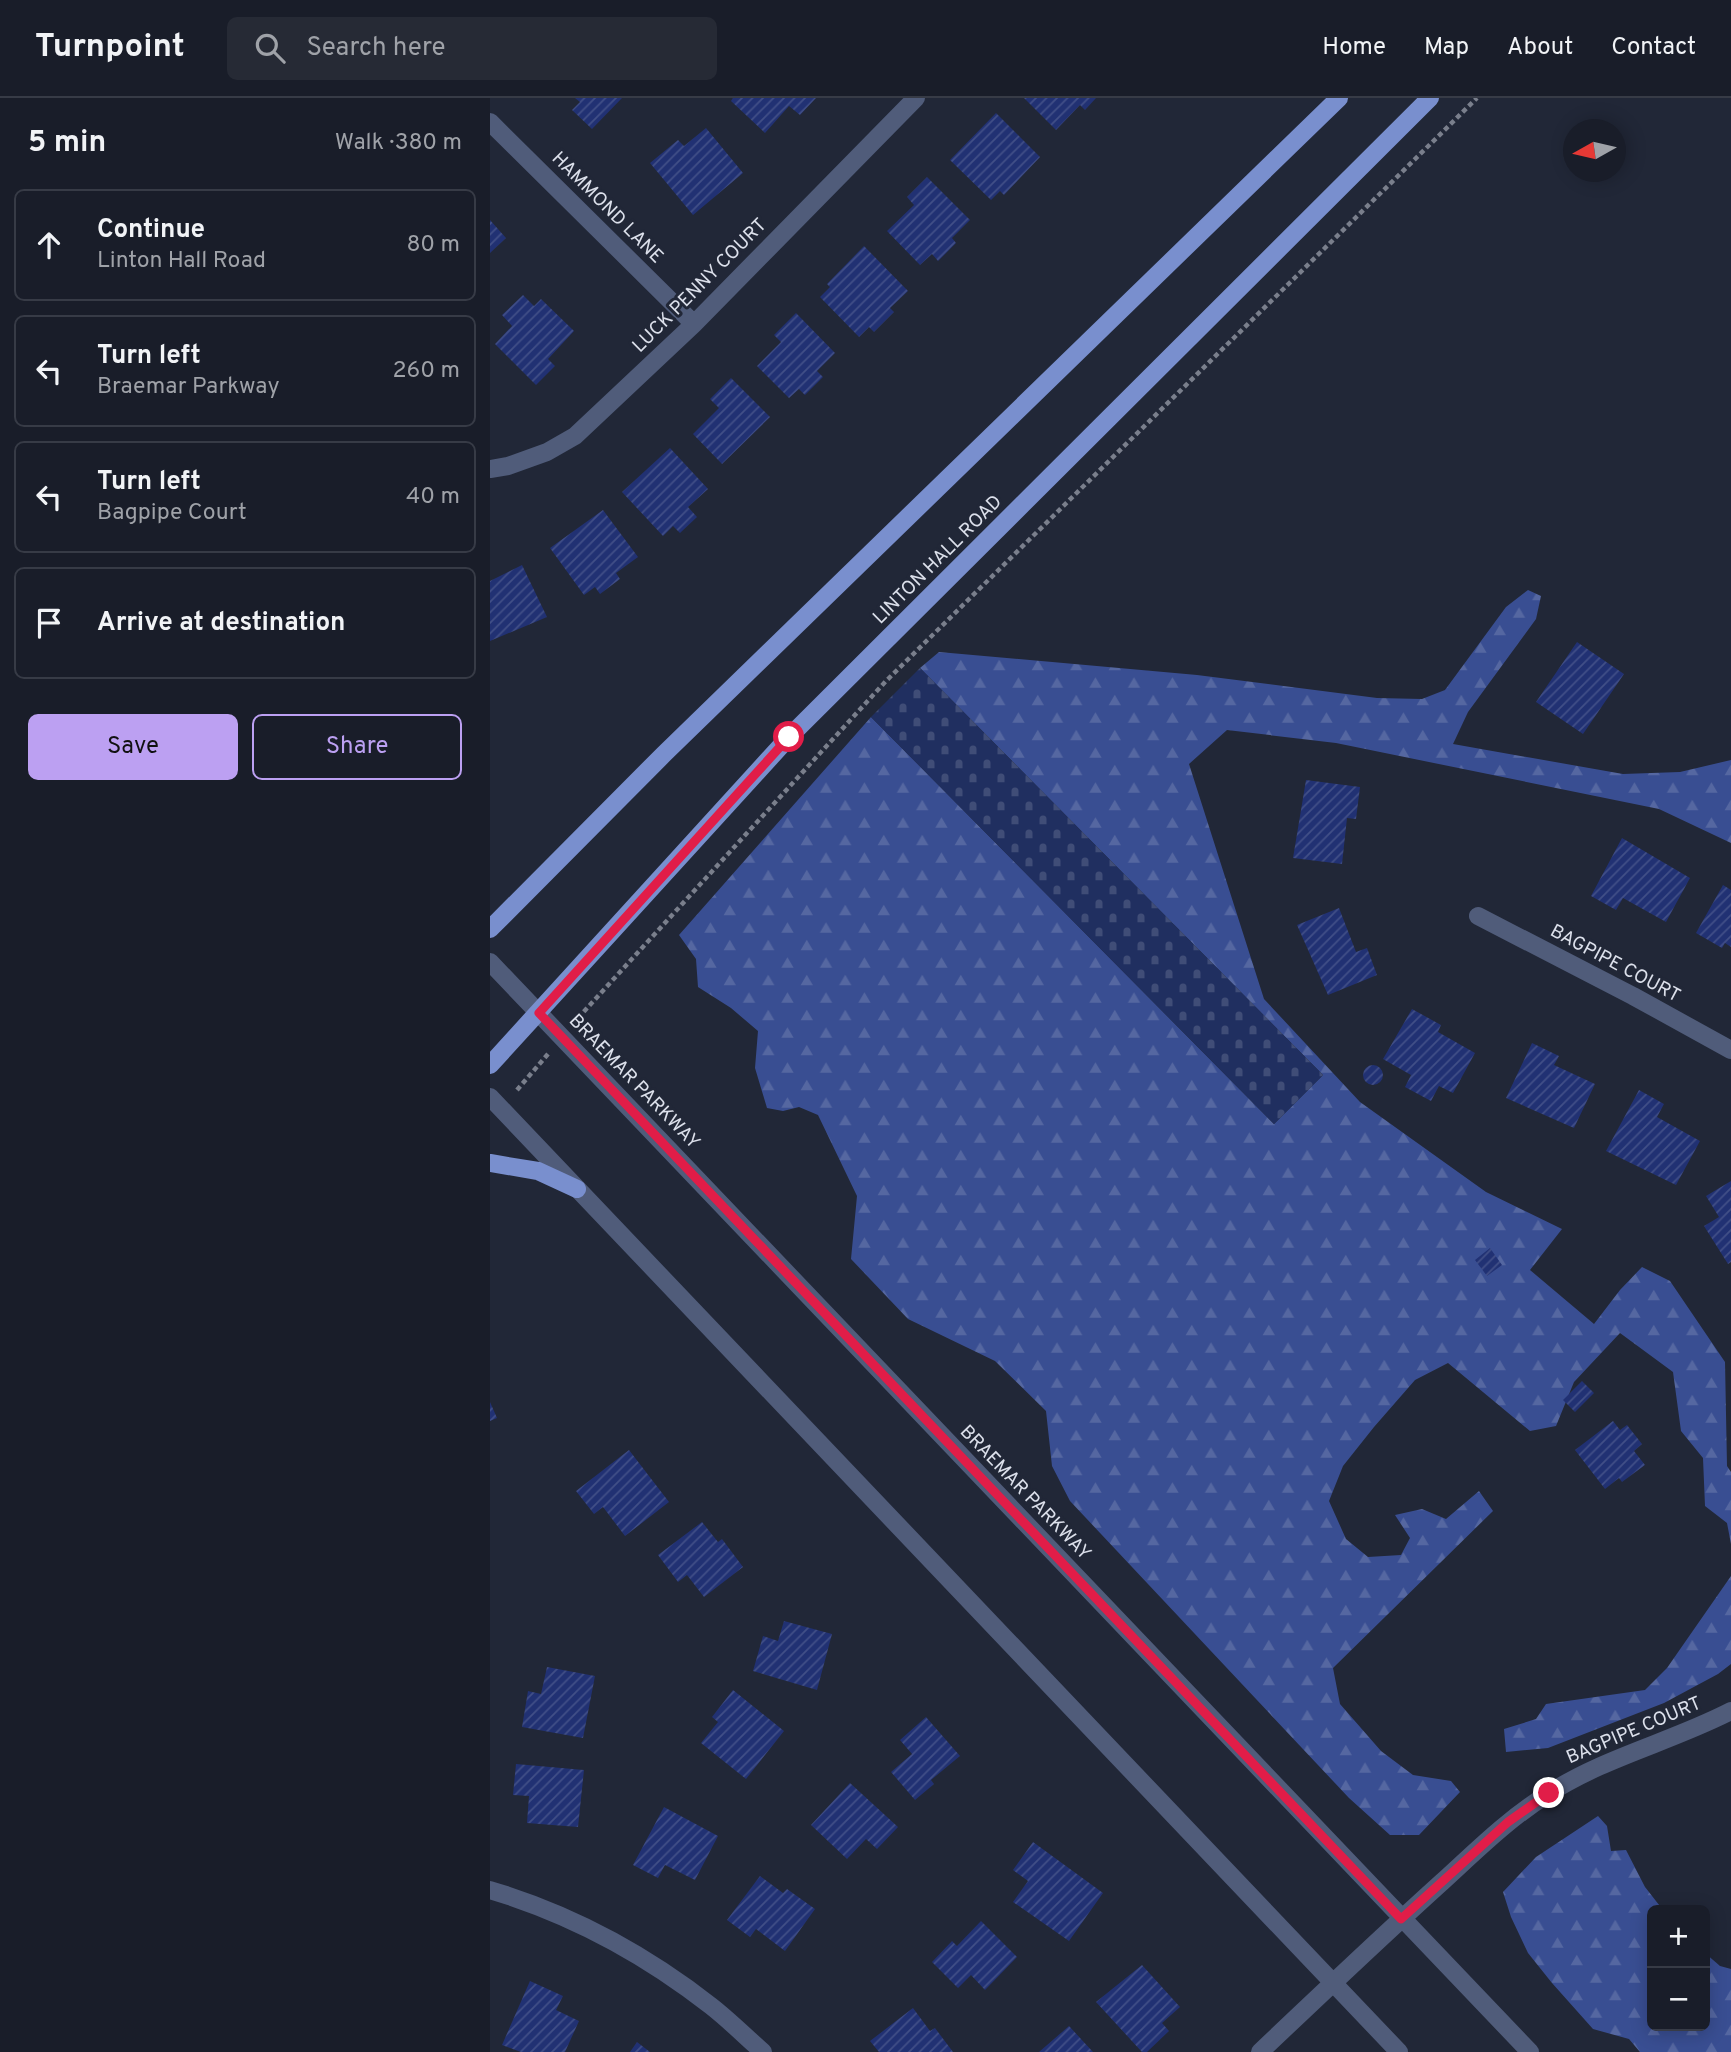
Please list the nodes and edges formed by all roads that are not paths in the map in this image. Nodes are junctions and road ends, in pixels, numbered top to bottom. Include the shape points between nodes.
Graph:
1 (916, 98) edge
2 (1339, 98) edge
3 (1430, 98) edge
4 (490, 122) edge
5 (694, 324) junction
6 (490, 469) edge
7 (1478, 916) dead end
8 (490, 929) edge
9 (490, 962) edge
10 (539, 1013) junction
11 (1731, 1051) edge
12 (490, 1065) edge
13 (496, 1103) edge
14 (490, 1163) edge
15 (578, 1189) junction
16 (1731, 1711) edge
17 (490, 1890) edge
18 (1401, 1919) junction
19 (1333, 1984) junction
20 (763, 2052) edge
21 (1260, 2052) edge
22 (1399, 2052) edge
23 (1530, 2052) edge

1 - 5 street, LUCK PENNY COURT
2 - 8 main road
3 - 10 main road, LINTON HALL ROAD via 789,737
4 - 5 street, HAMMOND LANE
5 - 6 street, LUCK PENNY COURT via 575,436 547,452
7 - 11 street, BAGPIPE COURT
9 - 10 street, BRAEMAR PARKWAY
10 - 12 main road, LINTON HALL ROAD
10 - 18 street, BRAEMAR PARKWAY
13 - 15 street
14 - 15 main road via 538,1171
15 - 19 street
16 - 18 street, BAGPIPE COURT via 1697,1729 1603,1763 1549,1793 1508,1822
17 - 20 street via 590,1929 653,1965 712,2007
18 - 19 street, BAGPIPE COURT
18 - 23 street, BRAEMAR PARKWAY
19 - 21 street, BAGPIPE COURT
19 - 22 street

